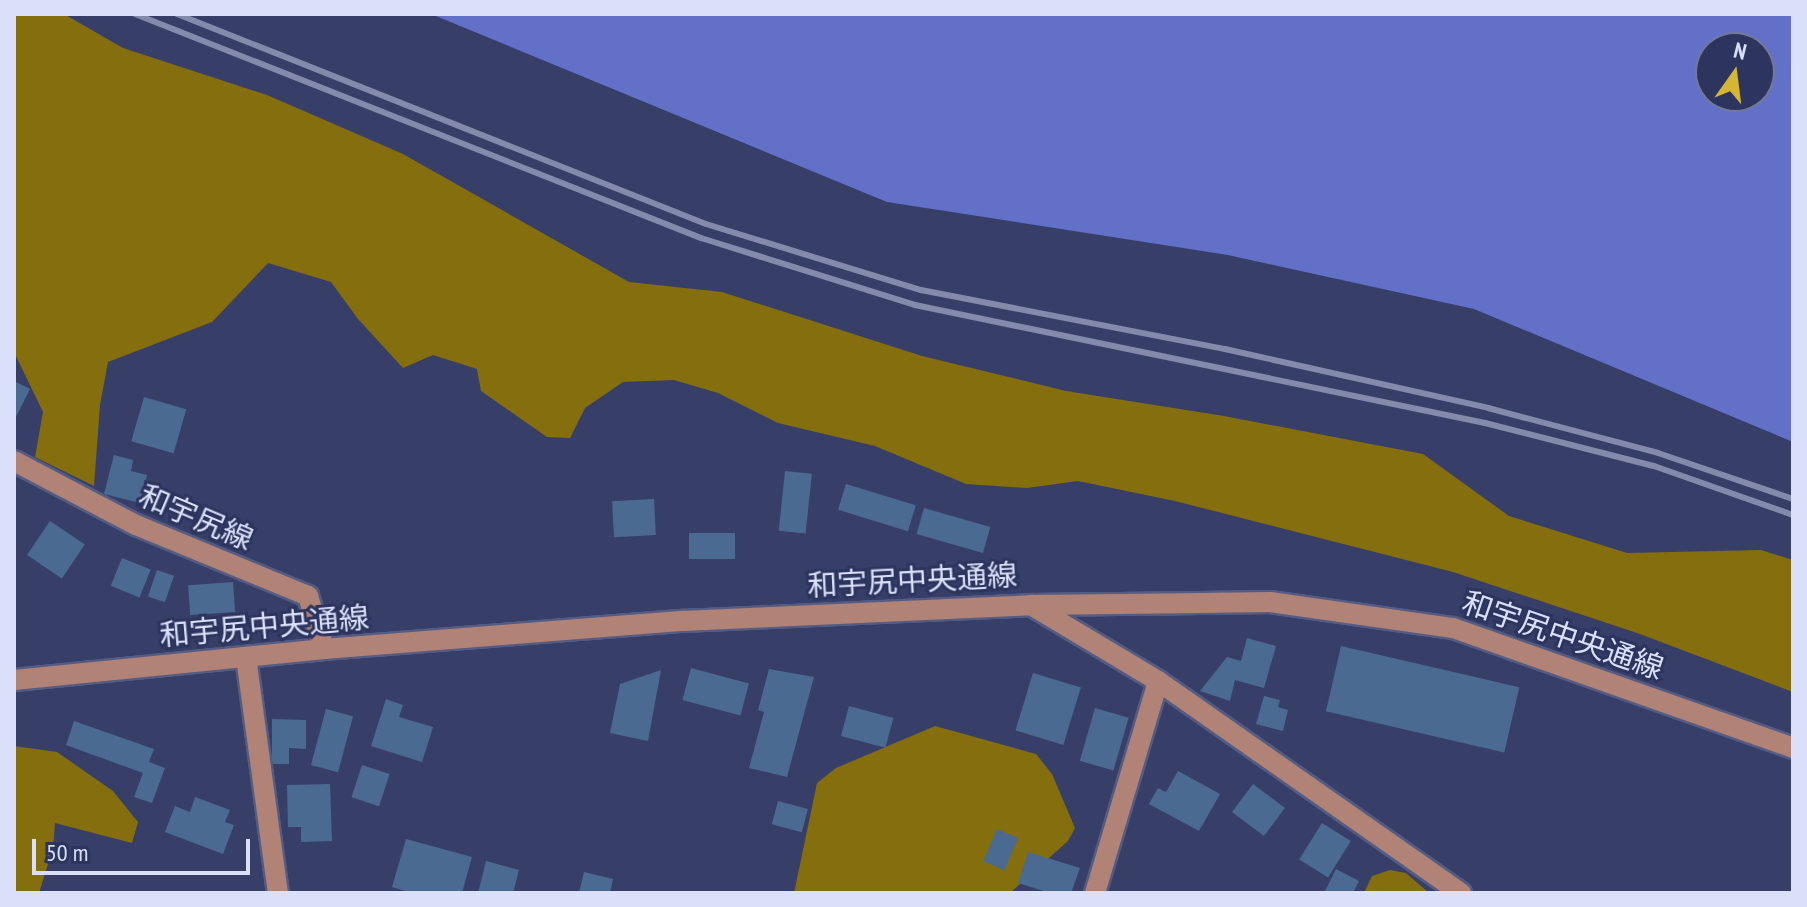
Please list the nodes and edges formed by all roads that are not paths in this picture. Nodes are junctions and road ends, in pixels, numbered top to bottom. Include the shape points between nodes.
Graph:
1 (14, 461) edge
2 (1031, 605) junction
3 (324, 649) junction
4 (246, 657) junction
5 (14, 680) edge
6 (1158, 681) junction
7 (1793, 748) edge
8 (278, 893) edge
9 (1095, 893) edge
10 (1461, 893) edge

1 - 3 street, 和宇尻線 via 136,525 308,596
2 - 3 street, 和宇尻中央通線 via 683,621
2 - 6 street
2 - 7 street, 和宇尻中央通線 via 1270,602 1453,628
3 - 4 street, 和宇尻中央通線
4 - 5 street, 和宇尻中央通線
4 - 8 street
6 - 9 street
6 - 10 street

